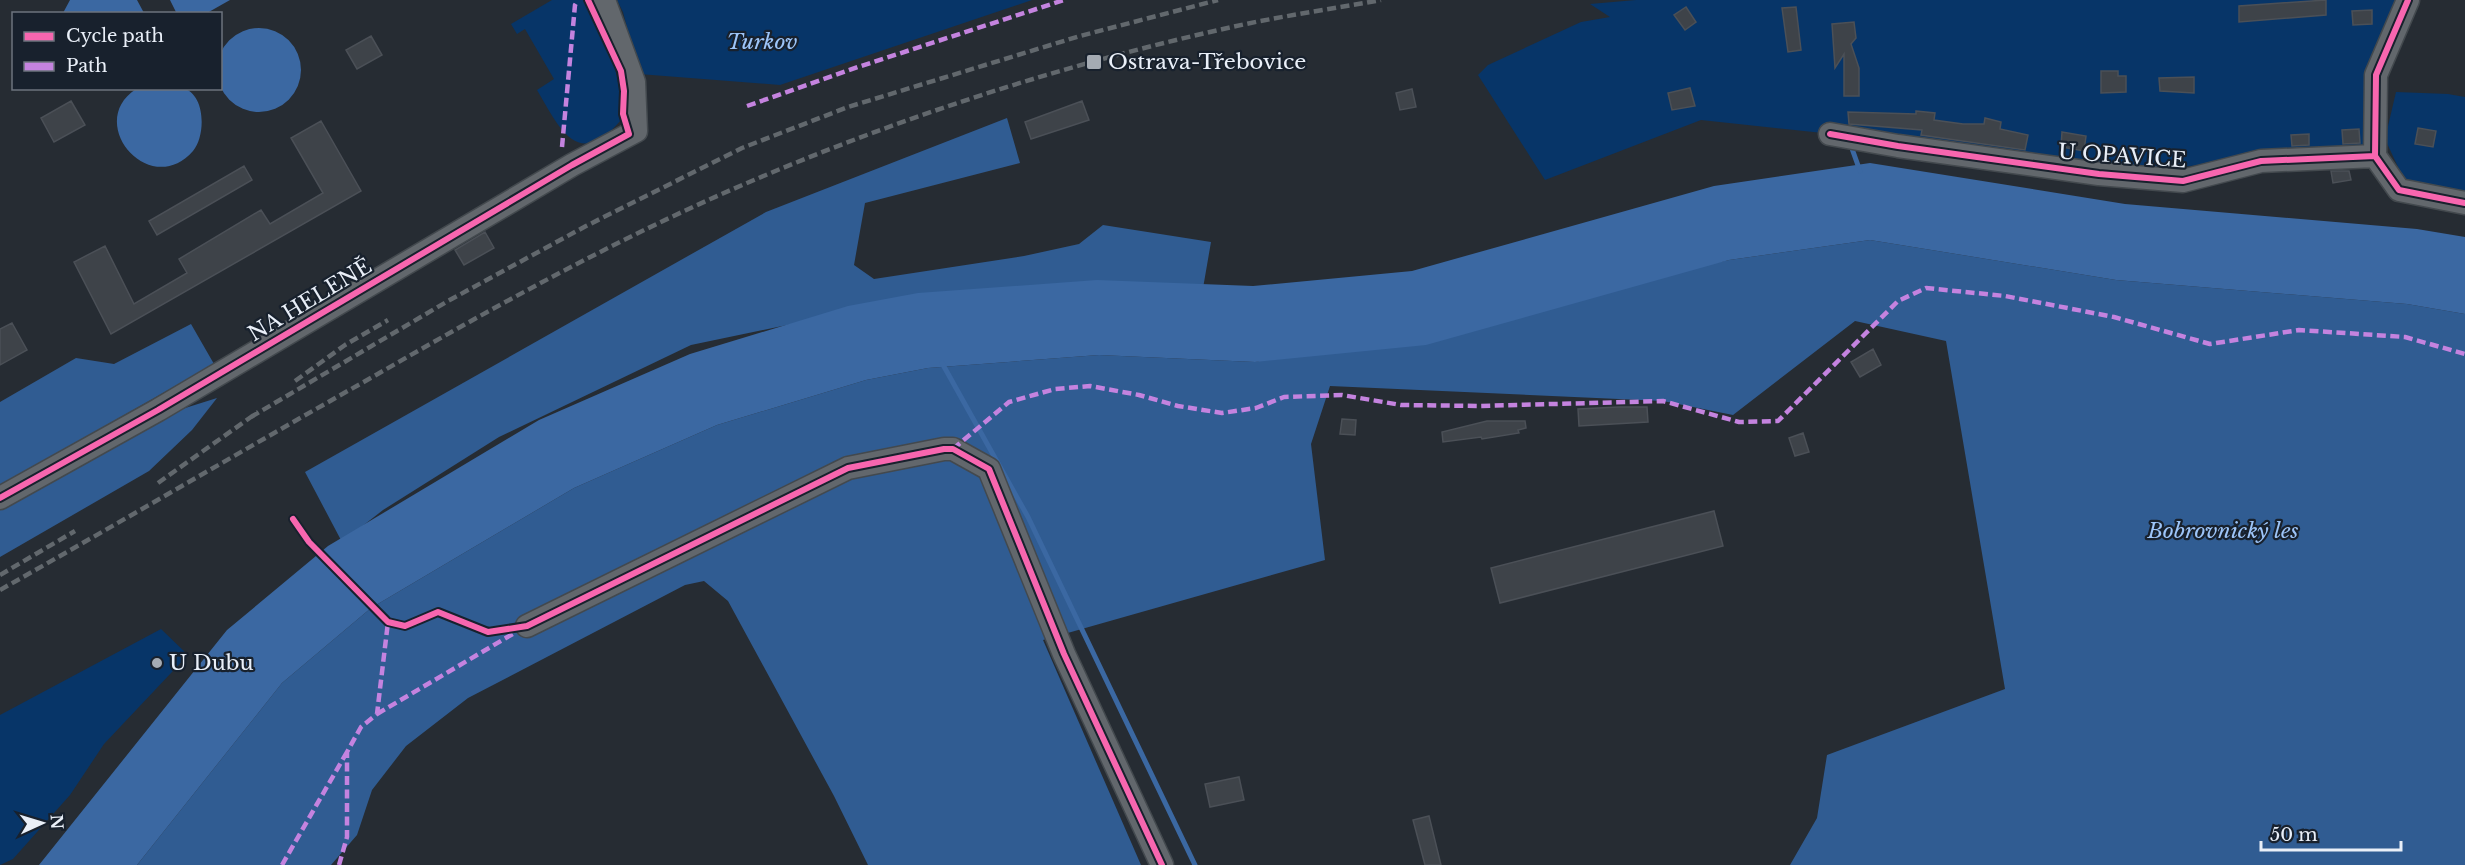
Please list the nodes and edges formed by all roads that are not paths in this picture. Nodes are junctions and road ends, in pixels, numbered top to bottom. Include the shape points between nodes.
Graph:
1 (604, 0) edge
2 (2408, 0) edge
3 (1830, 134) dead end
4 (2375, 156) junction
5 (2465, 203) edge
6 (0, 498) edge
7 (527, 626) dead end
8 (1162, 865) edge

1 - 6 street, NA HELENĚ via 634,82 636,131
2 - 4 street via 2376,75
3 - 4 street, U OPAVICE via 2099,174 2183,181 2261,161
4 - 5 street via 2399,190
7 - 8 street via 848,468 953,449 989,469 1064,654

